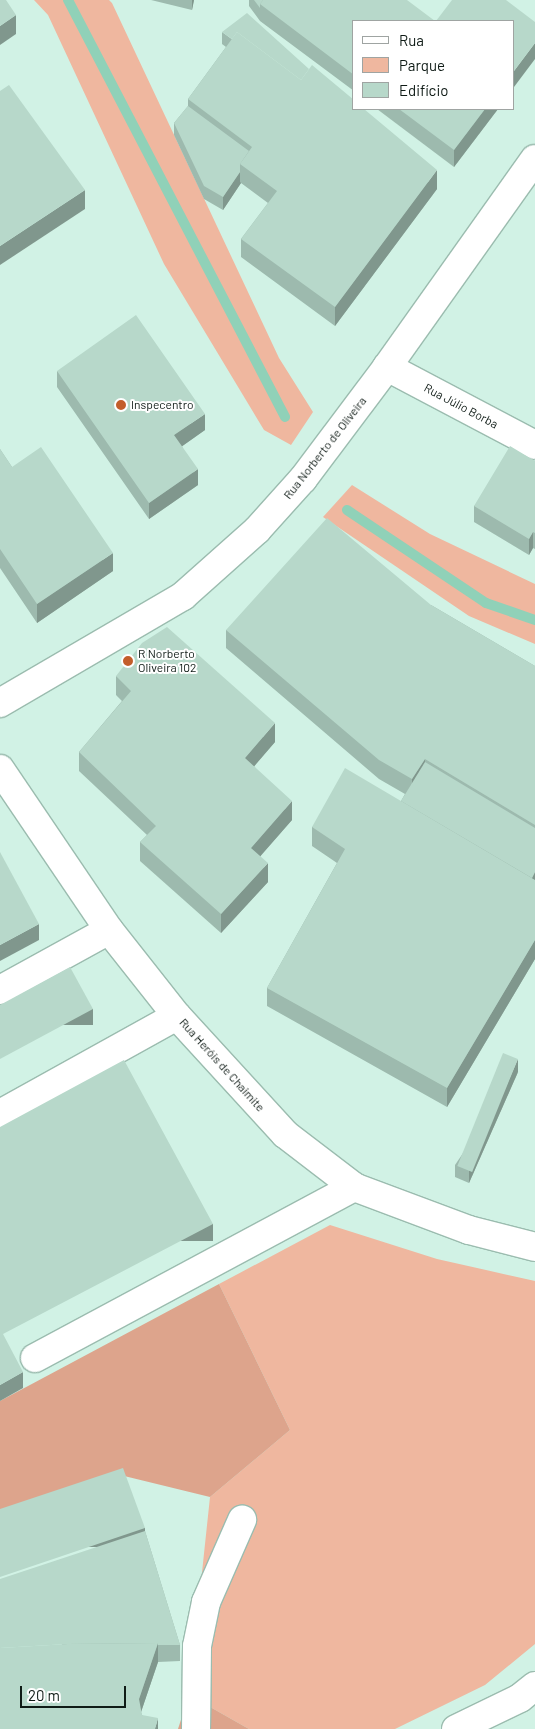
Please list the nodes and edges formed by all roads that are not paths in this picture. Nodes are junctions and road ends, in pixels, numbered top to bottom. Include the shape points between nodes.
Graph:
1 (535, 159) edge
2 (387, 367) junction
3 (535, 445) edge
4 (0, 703) edge
5 (0, 769) edge
6 (109, 930) junction
7 (0, 990) edge
8 (177, 1016) junction
9 (0, 1114) edge
10 (354, 1188) junction
11 (535, 1248) edge
12 (35, 1358) dead end
13 (242, 1520) dead end
14 (535, 1686) edge
15 (196, 1729) edge
16 (456, 1729) edge

1 - 2 street, Rua Norberto de Oliveira
2 - 3 street, Rua Júlio Borba
2 - 4 street, Rua Norberto de Oliveira via 303,479 257,530 183,596
5 - 6 street, Rua Heróis de Chaimite
6 - 7 street
6 - 8 street, Rua Heróis de Chaimite
8 - 9 street
8 - 10 street, Rua Heróis de Chaimite via 285,1134
10 - 11 street, Rua Heróis de Chaimite via 469,1230
10 - 12 street
13 - 15 street via 206,1602 197,1646
14 - 16 street via 520,1698

